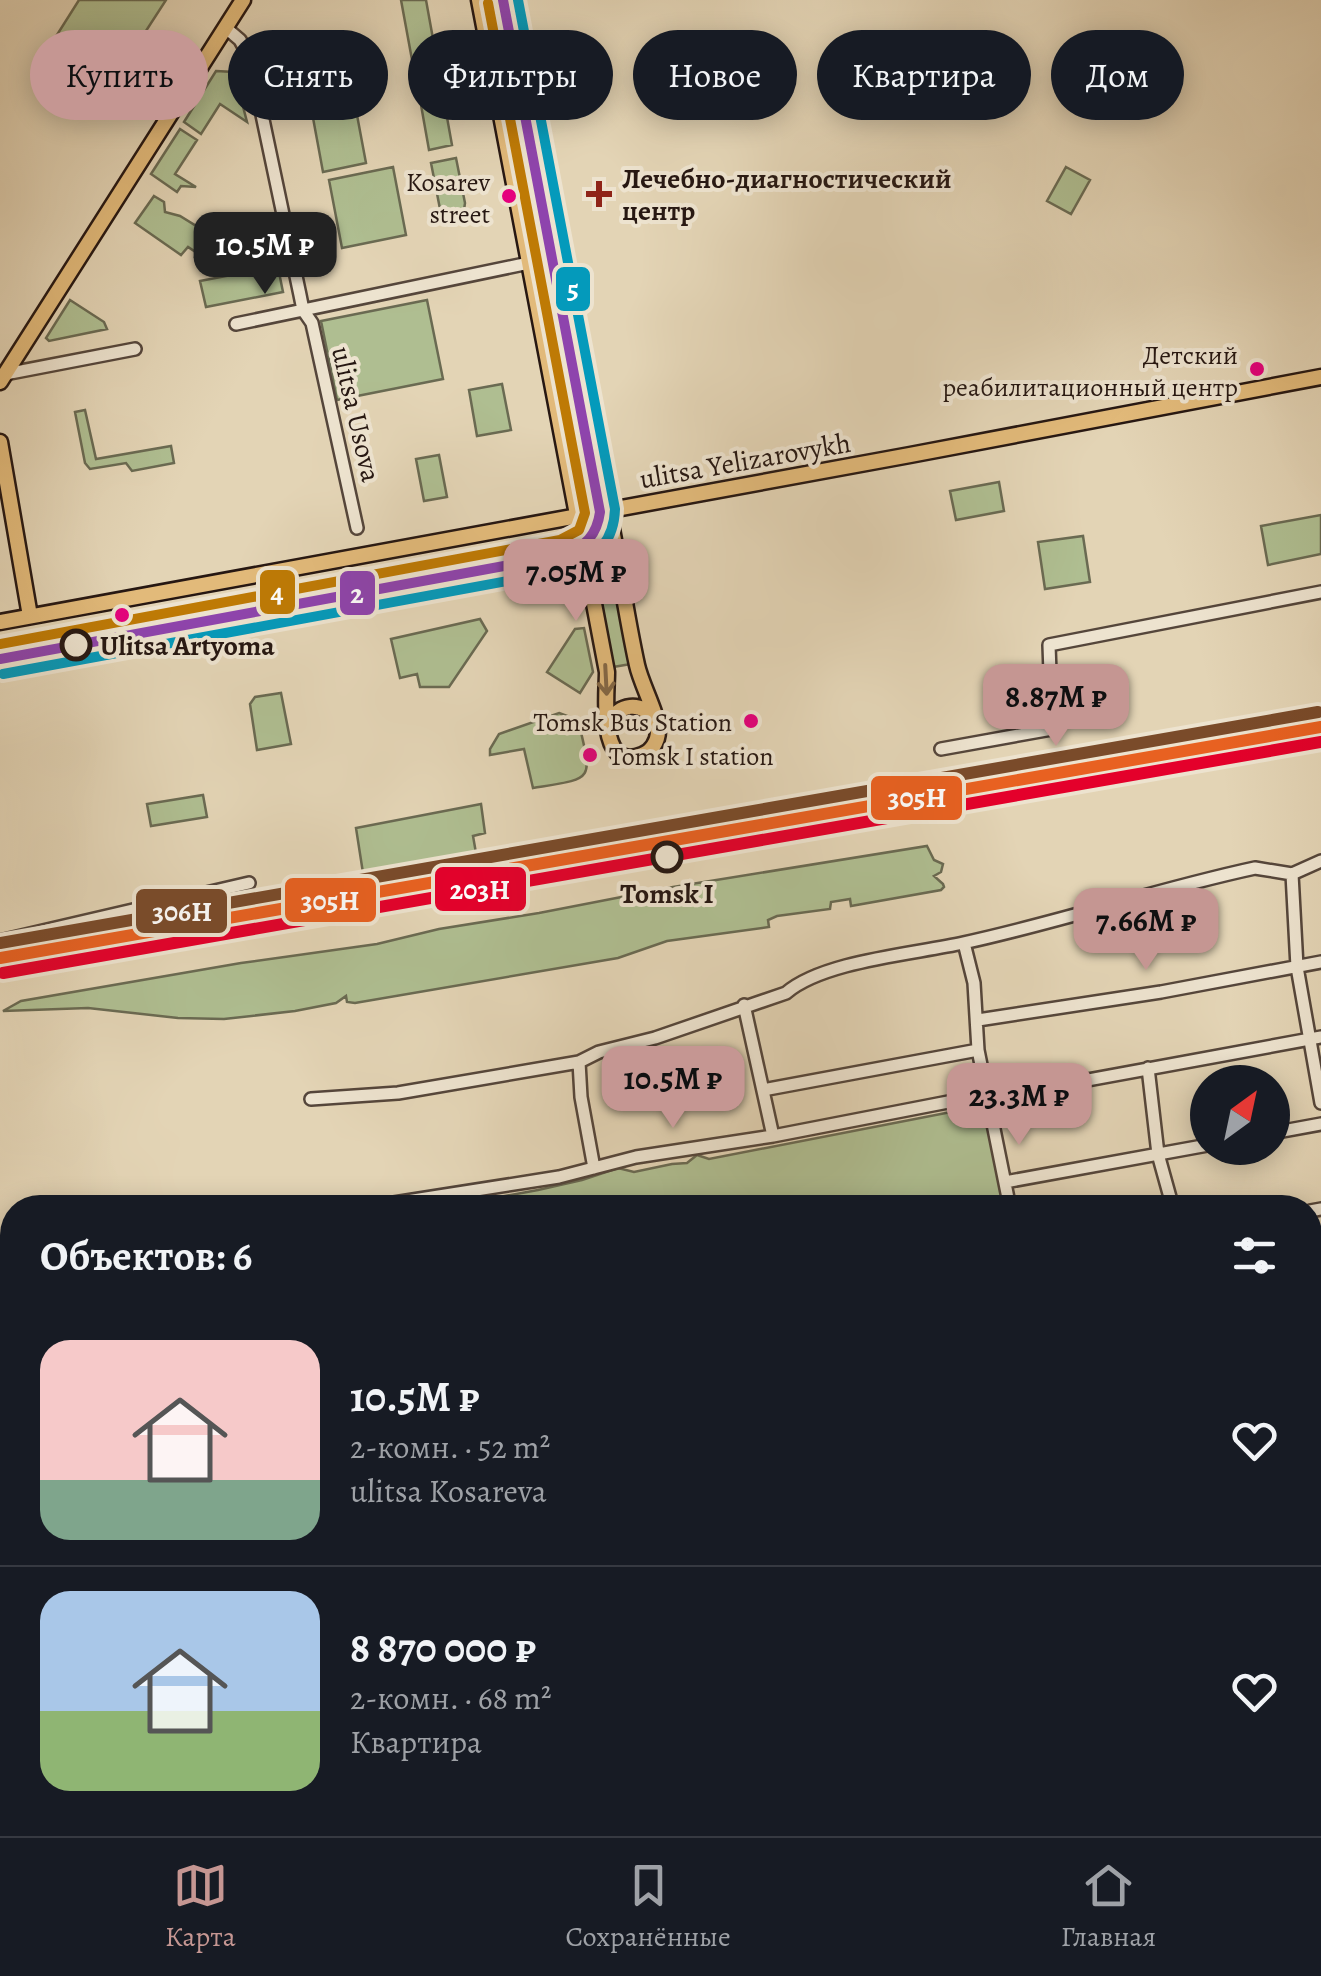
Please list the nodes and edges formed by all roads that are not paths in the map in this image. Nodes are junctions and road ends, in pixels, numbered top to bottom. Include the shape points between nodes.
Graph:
1 (243, 0) edge
2 (479, 0) edge
3 (511, 0) edge
4 (226, 28) junction
5 (485, 30) edge
6 (517, 30) edge
7 (505, 120) edge
8 (531, 120) edge
9 (526, 162) junction
10 (529, 263) junction
11 (303, 310) junction
12 (236, 324) dead end
13 (134, 350) dead end
14 (1, 376) edge
15 (1321, 377) edge
16 (0, 442) edge
17 (609, 510) junction
18 (577, 516) junction
19 (357, 528) dead end
20 (1321, 592) edge
21 (30, 616) junction
22 (0, 622) edge
23 (655, 719) junction
24 (607, 729) junction
25 (941, 749) dead end
26 (1321, 860) edge
27 (1292, 874) junction
28 (249, 883) dead end
29 (0, 941) edge
30 (964, 943) junction
31 (1321, 962) edge
32 (1297, 967) junction
33 (744, 1005) junction
34 (978, 1020) junction
35 (1315, 1039) edge
36 (978, 1050) junction
37 (579, 1062) junction
38 (1148, 1068) junction
39 (763, 1090) junction
40 (988, 1096) junction
41 (311, 1099) dead end
42 (1321, 1103) edge
43 (1321, 1124) edge
44 (1290, 1130) edge
45 (773, 1136) junction
46 (1190, 1148) edge
47 (1158, 1154) junction
48 (594, 1168) junction
49 (1005, 1182) junction
50 (445, 1195) edge
51 (1008, 1195) edge
52 (1169, 1195) edge

1 - 4 main road
2 - 5 main road
3 - 6 main road
4 - 11 street, ulitsa Usova via 250,58
4 - 14 main road
7 - 9 main road
8 - 9 main road
9 - 10 main road
9 - 17 main road
10 - 11 street
10 - 18 main road
11 - 12 street
11 - 19 street, ulitsa Usova via 312,323
13 - 14 street
15 - 17 main road, ulitsa Yelizarovykh
16 - 21 main road
17 - 18 main road, ulitsa Yelizarovykh
17 - 23 main road via 638,669
18 - 21 main road, ulitsa Yelizarovykh
18 -> 24 main road via 607,672
20 - 25 street via 1049,645 1052,729
21 - 22 main road, ulitsa Yelizarovykh
23 - 24 main road via 627,706
23 - 24 main road via 656,742 641,756 616,751
26 - 27 street
27 - 30 street via 1255,868
27 - 32 street
28 - 29 street
30 - 33 street via 828,970 786,993
30 - 34 street
31 - 32 street
32 - 34 street
32 - 35 street
33 - 37 street
33 - 39 street
34 - 36 street
35 - 38 street
35 - 42 street
36 - 39 street
36 - 40 street
37 - 41 street via 398,1093
37 - 48 street
38 - 40 street
38 - 47 street
39 - 45 street
40 - 45 street
40 - 49 street
43 - 44 street
45 - 48 street
46 - 47 street
47 - 49 street
47 - 52 street
48 - 50 street
49 - 51 street

